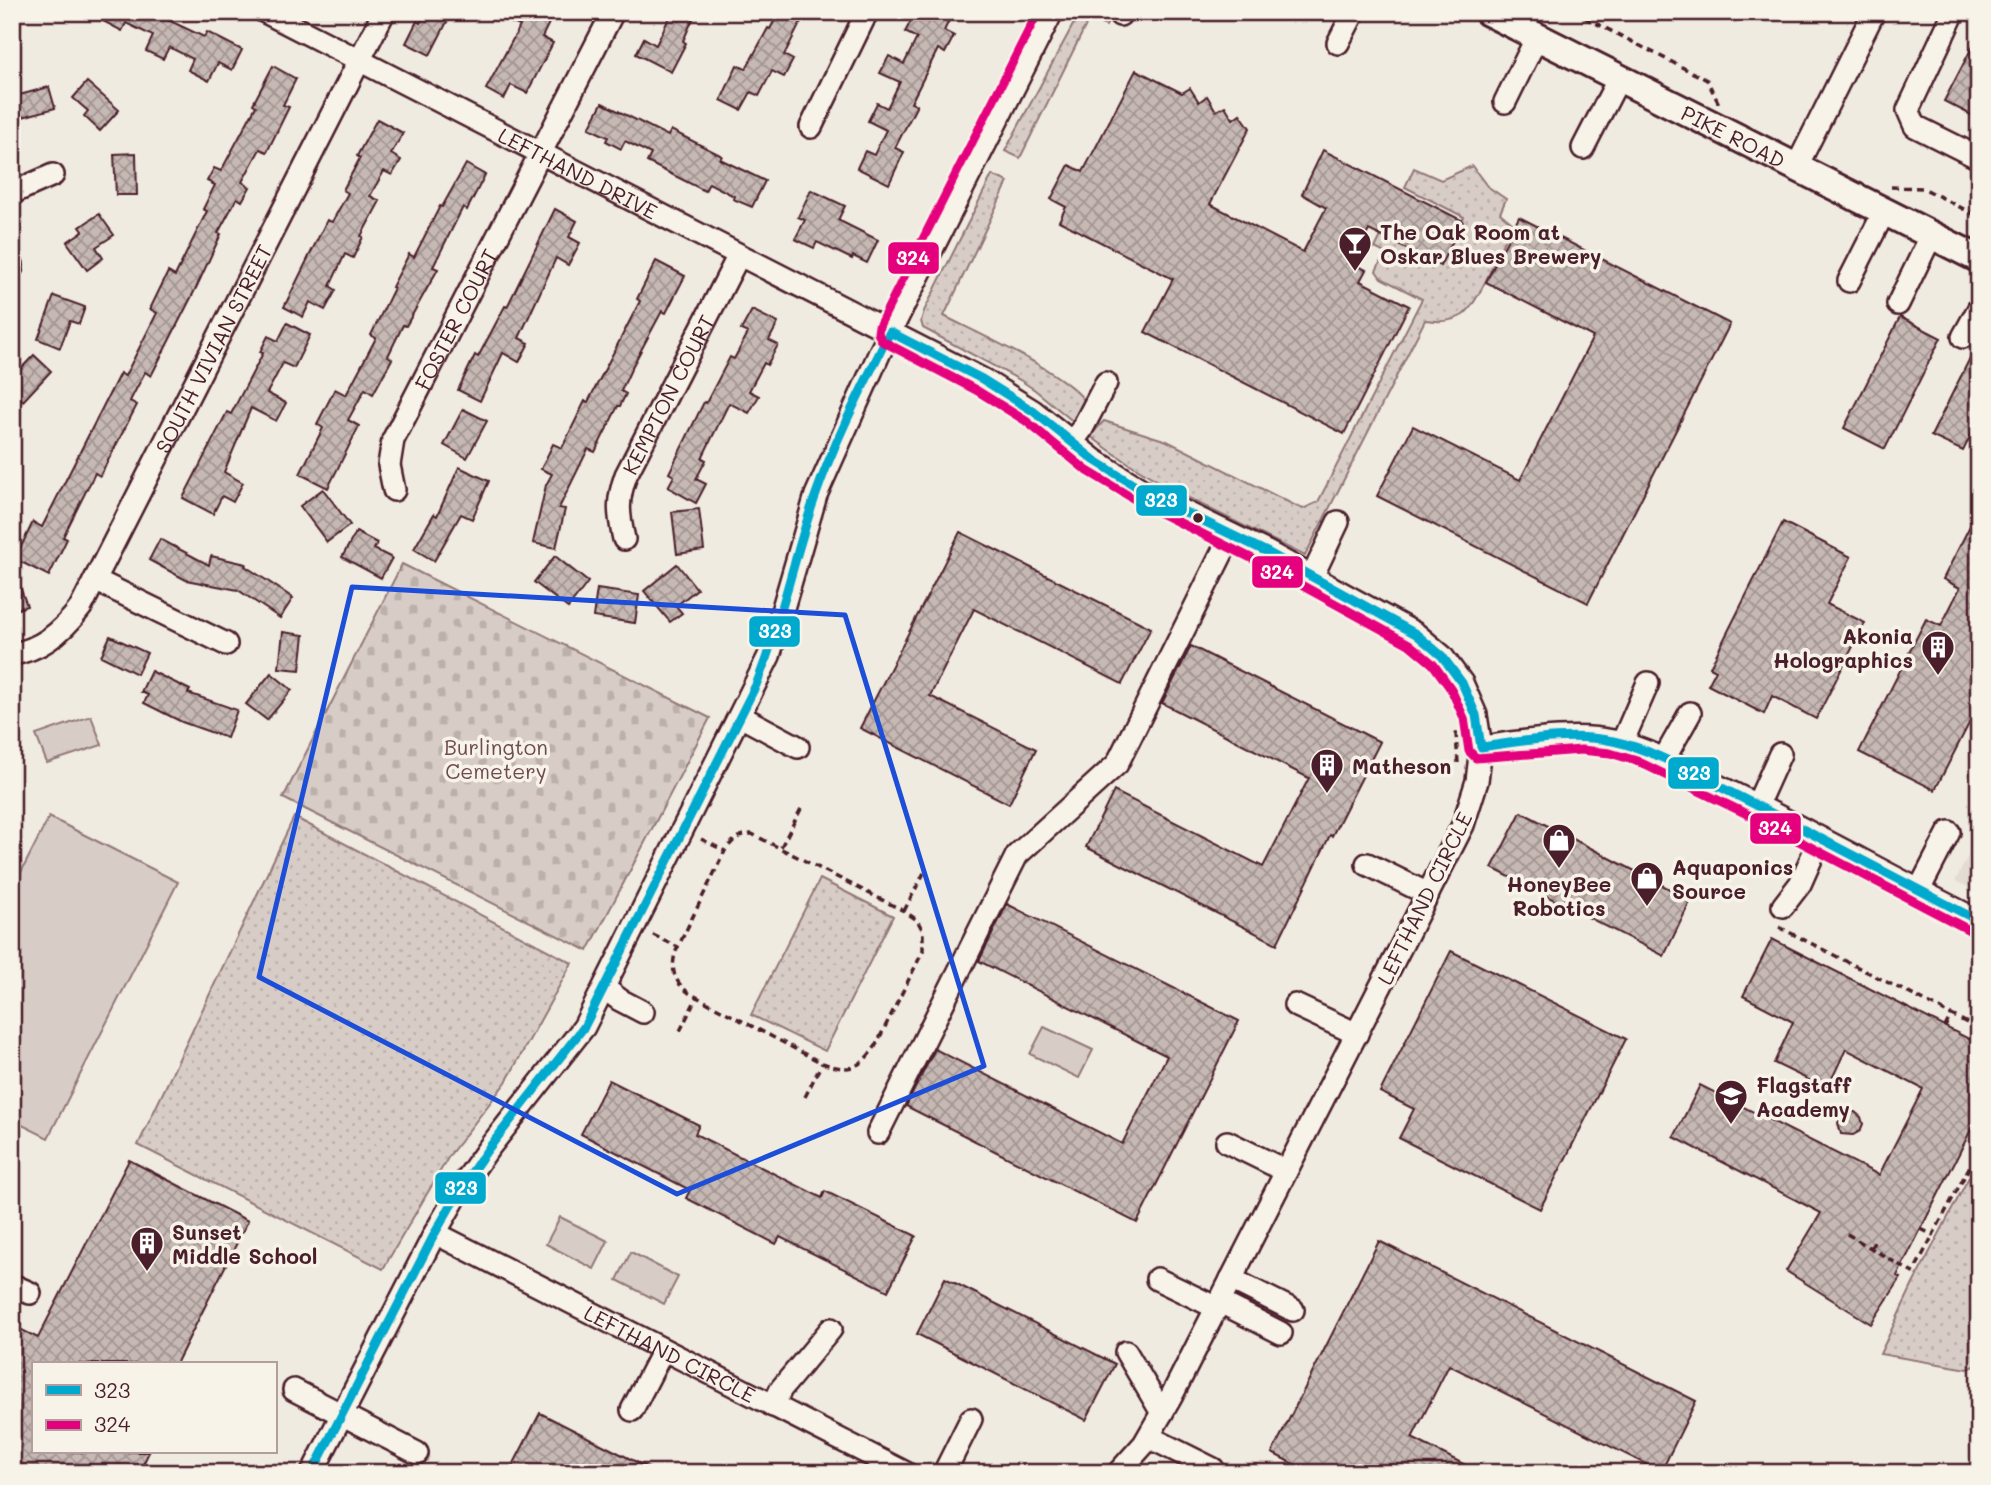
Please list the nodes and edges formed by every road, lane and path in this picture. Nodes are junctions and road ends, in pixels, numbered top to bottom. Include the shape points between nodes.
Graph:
1 (265, 12) edge
2 (384, 12) edge
3 (613, 12) edge
4 (867, 12) edge
5 (1052, 12) edge
6 (1354, 12) edge
7 (1488, 12) edge
8 (1574, 12) edge
9 (1874, 12) edge
10 (1954, 12) edge
11 (1537, 37) junction
12 (1338, 43) dead end
13 (359, 60) junction
14 (1619, 78) junction
15 (1505, 102) dead end
16 (1722, 112) dead end
17 (811, 127) dead end
18 (1583, 148) dead end
19 (540, 153) junction
20 (1979, 158) edge
21 (1797, 166) junction
22 (54, 175) dead end
23 (12, 193) edge
24 (1888, 199) junction
25 (1979, 217) edge
26 (1932, 234) junction
27 (739, 255) junction
28 (1979, 259) edge
29 (1849, 281) dead end
30 (1898, 304) dead end
31 (1979, 308) edge
32 (890, 332) junction
33 (1963, 337) dead end
34 (1106, 383) dead end
35 (1072, 442) junction
36 (394, 490) dead end
37 (1338, 522) dead end
38 (1231, 535) junction
39 (624, 539) dead end
40 (1312, 577) junction
41 (94, 580) junction
42 (226, 644) dead end
43 (12, 654) edge
44 (1648, 683) dead end
45 (1690, 713) dead end
46 (740, 716) junction
47 (1622, 743) junction
48 (798, 747) dead end
49 (1481, 747) junction
50 (1780, 754) dead end
51 (1664, 760) junction
52 (1757, 806) junction
53 (802, 807) dead end
54 (1949, 832) dead end
55 (1820, 838) junction
56 (701, 839) dead end
57 (781, 847) junction
58 (725, 851) junction
59 (1367, 864) dead end
60 (926, 869) dead end
61 (1919, 890) junction
62 (1428, 894) junction
63 (904, 911) junction
64 (1976, 914) edge
65 (1781, 916) joint
66 (653, 935) dead end
67 (678, 947) junction
68 (604, 988) junction
69 (697, 998) junction
70 (1294, 1005) dead end
71 (643, 1012) dead end
72 (1951, 1015) junction
73 (1945, 1027) dead end
74 (1979, 1030) edge
75 (680, 1031) dead end
76 (1357, 1034) junction
77 (822, 1063) junction
78 (805, 1097) dead end
79 (878, 1133) dead end
80 (1227, 1142) dead end
81 (1979, 1149) edge
82 (1286, 1171) junction
83 (1921, 1229) dead end
84 (435, 1233) junction
85 (1847, 1234) dead end
86 (1933, 1235) junction
87 (1874, 1242) dead end
88 (1871, 1248) junction
89 (1157, 1279) dead end
90 (1231, 1279) junction
91 (1218, 1305) junction
92 (1293, 1310) dead end
93 (831, 1329) dead end
94 (1281, 1333) dead end
95 (663, 1350) junction
96 (1126, 1352) dead end
97 (294, 1390) dead end
98 (773, 1406) junction
99 (632, 1410) dead end
100 (1162, 1413) junction
101 (342, 1415) junction
102 (971, 1419) dead end
103 (1149, 1437) junction
104 (417, 1452) dead end
105 (1213, 1469) dead end
106 (312, 1473) edge
107 (906, 1473) edge
108 (944, 1473) edge
109 (1118, 1473) edge

1 - 13 street, LEFTHAND DRIVE
2 - 13 street, SOUTH VIVIAN STREET
3 - 19 street, FOSTER COURT
4 - 17 street
5 - 32 street
6 - 12 street
7 - 11 main road, PIKE ROAD
8 - 16 path via 1707,80
9 - 21 street
10 - 20 street via 1908,110 1915,126
11 - 14 main road, PIKE ROAD
11 - 15 street
13 - 19 street, LEFTHAND DRIVE
13 - 41 street, SOUTH VIVIAN STREET
14 - 18 street
14 - 21 main road, PIKE ROAD
19 - 27 street, LEFTHAND DRIVE
19 - 36 street, FOSTER COURT via 393,440 389,465
21 - 24 main road, PIKE ROAD
22 - 23 street
24 - 25 path via 1923,188
24 - 26 main road, PIKE ROAD
24 - 29 street
26 - 28 main road, PIKE ROAD
26 - 30 street
27 - 32 street, LEFTHAND DRIVE
27 - 39 street, KEMPTON COURT via 626,475 618,496
31 - 33 street
32 - 35 street, LEFTHAND CIRCLE via 982,379
32 - 46 street via 816,495 769,656
34 - 35 street
35 - 38 street, LEFTHAND CIRCLE via 1150,495
37 - 40 street
38 - 40 street, LEFTHAND CIRCLE
38 - 79 street via 1116,764 1017,855
40 - 49 street, LEFTHAND CIRCLE via 1416,634 1442,656 1462,683
41 - 42 street
41 - 43 street, SOUTH VIVIAN STREET via 72,620 49,640
44 - 47 street
45 - 51 street
46 - 48 street
46 - 68 street
47 - 49 street via 1591,738
47 - 51 street
49 - 62 street, LEFTHAND CIRCLE via 1477,781 1463,825
50 - 52 street
51 - 52 street
52 - 55 street
53 - 57 path
54 - 61 street
55 - 61 street
55 - 65 street
56 - 58 path
57 - 58 path via 742,834
57 - 63 path
58 - 67 path
59 - 62 street
60 - 63 path
61 - 64 street
62 - 76 street, LEFTHAND CIRCLE
63 - 77 path via 923,931 923,951 875,1047 856,1066 840,1069
65 - 72 path
66 - 67 path
67 - 69 path via 674,976
68 - 71 street
68 - 84 street via 584,1027 488,1149
69 - 75 path
69 - 77 path
70 - 76 street
72 - 73 path
72 - 74 path
76 - 82 street, LEFTHAND CIRCLE
77 - 78 path
80 - 82 street
81 - 86 path
82 - 90 street, LEFTHAND CIRCLE
83 - 86 path
84 - 95 street, LEFTHAND CIRCLE
84 - 101 street
85 - 88 path
86 - 88 path via 1913,1273
87 - 88 path
89 - 91 street
90 - 91 street, LEFTHAND CIRCLE
90 - 92 street
91 - 94 street
91 - 100 street, LEFTHAND CIRCLE
93 - 98 street via 781,1389
95 - 98 street, LEFTHAND CIRCLE
95 - 99 street
96 - 100 street
97 - 101 street
98 - 107 street, LEFTHAND CIRCLE
100 - 103 street, LEFTHAND CIRCLE
101 - 104 street
101 - 106 street
102 - 108 street
103 - 105 street
103 - 109 street, LEFTHAND CIRCLE

